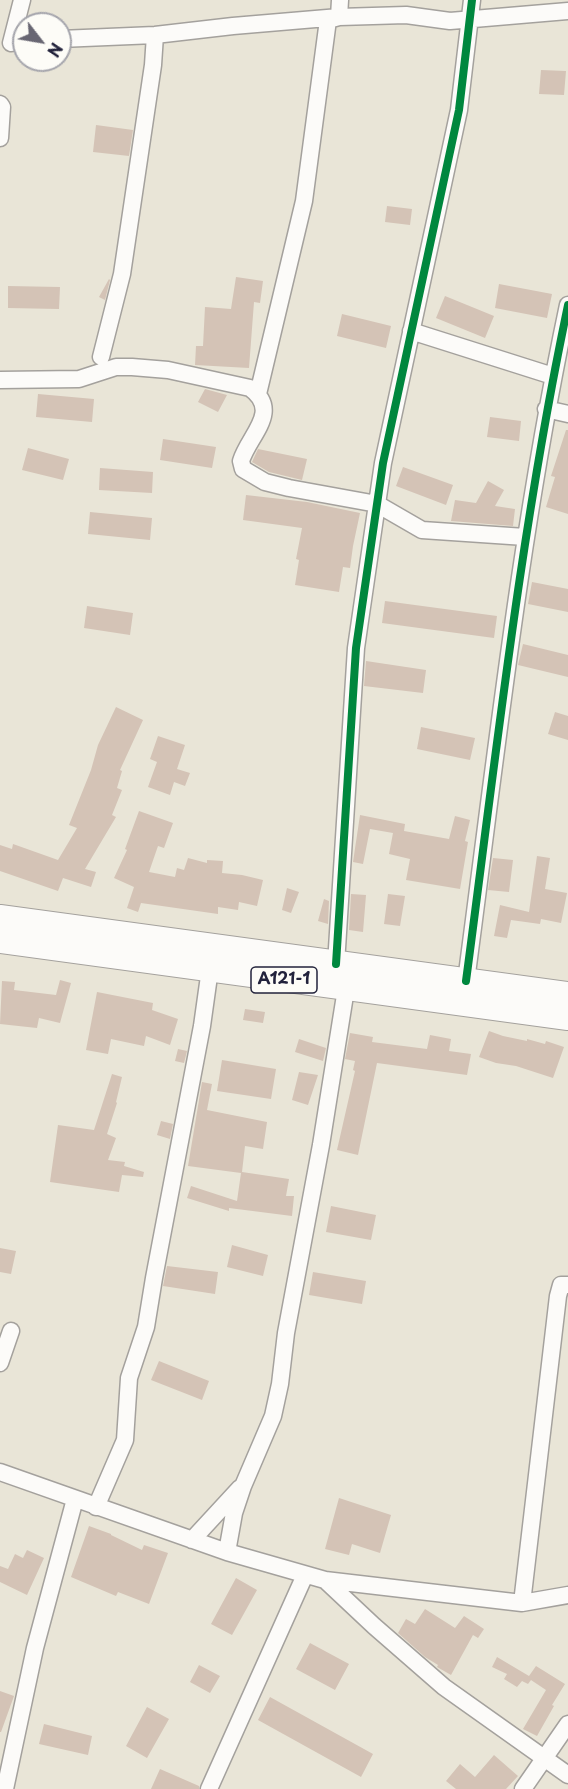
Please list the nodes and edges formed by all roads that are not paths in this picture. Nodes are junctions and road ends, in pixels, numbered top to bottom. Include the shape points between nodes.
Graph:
1 (472, 0) edge
2 (340, 8) edge
3 (568, 10) edge
4 (469, 20) junction
5 (155, 35) junction
6 (72, 38) edge
7 (0, 104) edge
8 (0, 138) edge
9 (568, 305) edge
10 (411, 331) junction
11 (101, 357) dead end
12 (553, 375) junction
13 (0, 380) edge
14 (258, 394) junction
15 (546, 409) junction
16 (568, 414) edge
17 (377, 504) junction
18 (525, 537) junction
19 (0, 917) edge
20 (0, 941) edge
21 (336, 964) junction
22 (210, 969) junction
23 (466, 981) junction
24 (346, 989) junction
25 (568, 994) edge
26 (568, 1018) edge
27 (568, 1286) edge
28 (11, 1331) dead end
29 (0, 1363) edge
30 (0, 1472) edge
31 (243, 1486) junction
32 (75, 1499) junction
33 (96, 1507) junction
34 (192, 1540) junction
35 (227, 1552) junction
36 (305, 1575) junction
37 (325, 1580) junction
38 (568, 1595) edge
39 (522, 1603) junction
40 (568, 1724) edge
41 (543, 1759) junction
42 (568, 1775) edge
43 (5, 1789) edge
44 (209, 1789) edge
45 (523, 1789) edge

1 - 4 street
2 - 4 street via 437,21
2 - 5 street
2 - 14 street via 328,20 304,201
3 - 4 street
4 - 10 street via 459,110
5 - 6 street
5 - 11 street via 122,274
7 - 8 street
9 - 12 street
10 - 12 street
10 - 17 street
12 - 15 street
13 - 14 street via 79,379 116,367 132,367 168,370 250,388
14 - 17 street via 264,404 263,415 243,453 243,469 266,482
15 - 16 street
15 - 18 street
17 - 18 street via 422,530
17 - 21 street via 356,648
18 - 23 street
19 - 21 highway, A121-1
20 - 22 highway, A121-1
21 - 23 highway, A121-1
22 - 24 highway, A121-1
22 - 33 street via 146,1327 129,1378 125,1440
23 - 25 highway, A121-1
24 - 26 highway, A121-1
24 - 31 street via 280,1384 273,1416
27 - 39 street via 561,1285 558,1296
28 - 29 street
30 - 32 street
31 - 34 street
31 - 35 street
32 - 33 street
32 - 43 street via 35,1648
33 - 34 street
34 - 35 street
35 - 36 street
36 - 37 street
36 - 44 street
37 - 39 street
37 - 41 street via 444,1687
38 - 39 street
40 - 41 street
41 - 42 street
41 - 45 street

